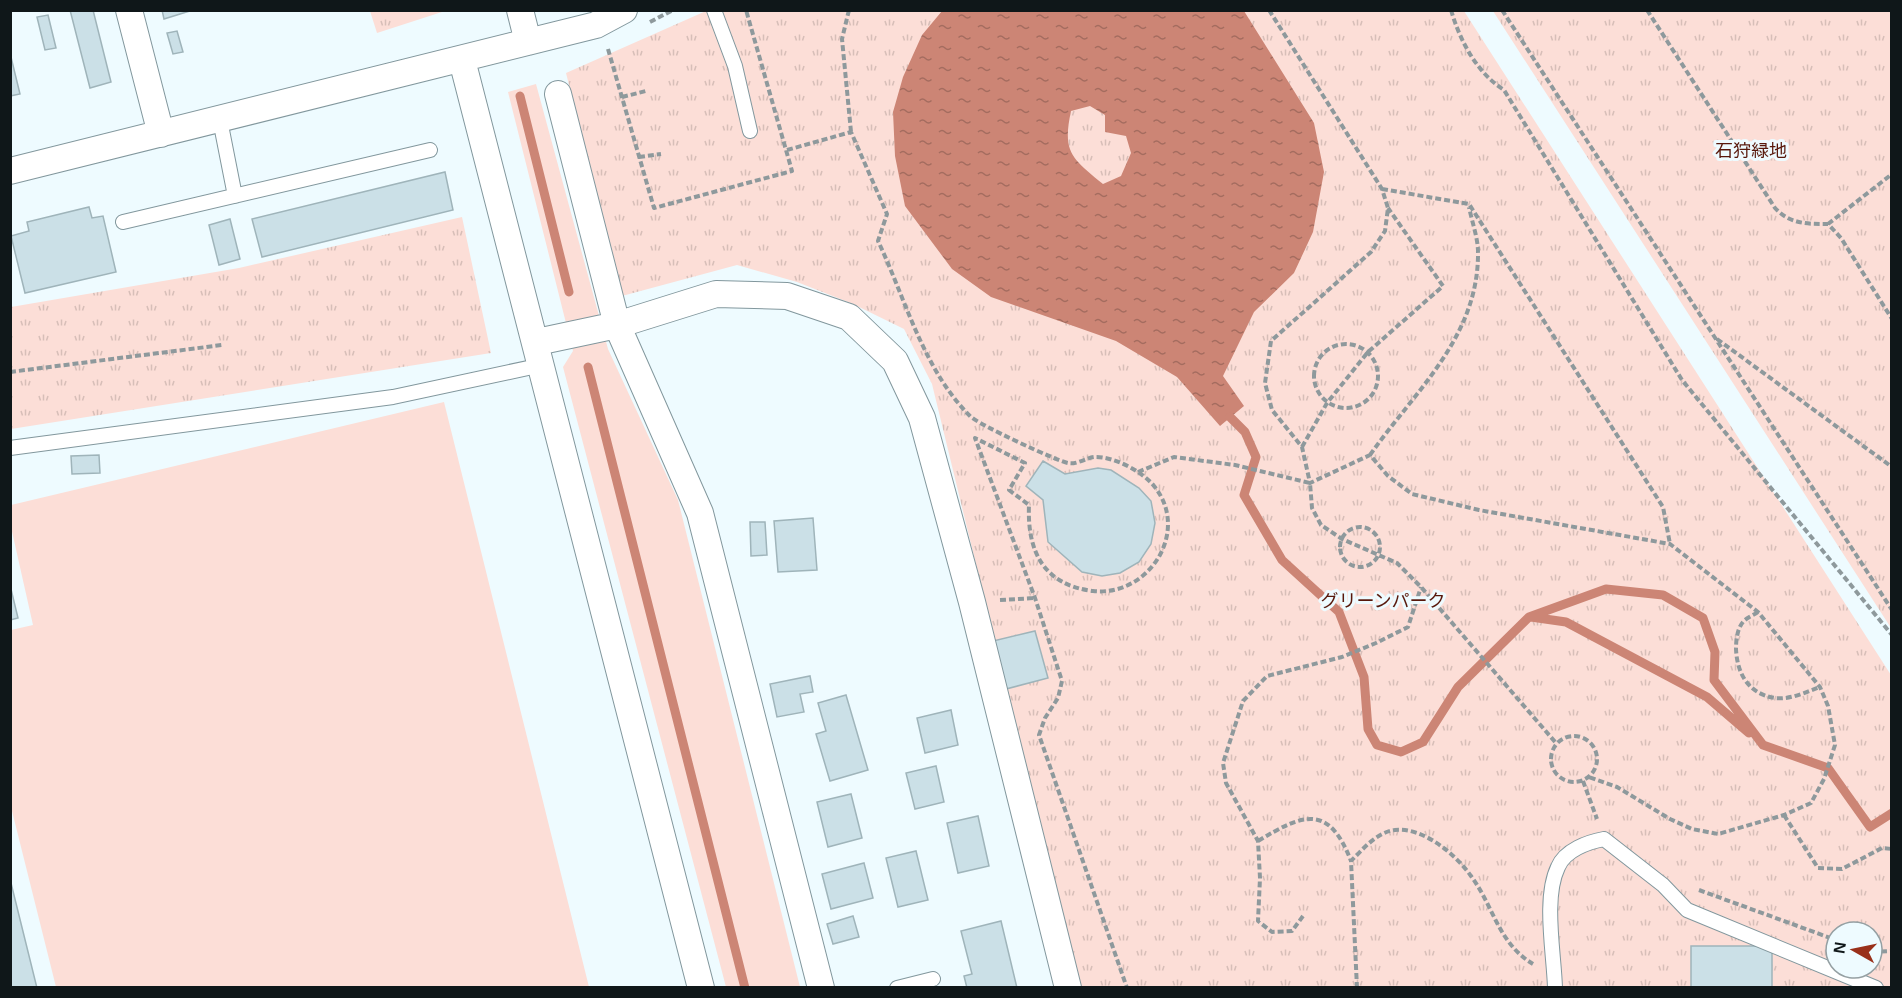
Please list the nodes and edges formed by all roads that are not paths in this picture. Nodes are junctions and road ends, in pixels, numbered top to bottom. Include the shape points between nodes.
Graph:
1 (129, 10) edge
2 (520, 10) edge
3 (624, 10) edge
4 (714, 10) edge
5 (528, 42) junction
6 (462, 60) junction
7 (558, 94) dead end
8 (220, 120) junction
9 (750, 131) dead end
10 (161, 134) junction
11 (430, 150) dead end
12 (10, 171) edge
13 (235, 196) junction
14 (123, 222) dead end
15 (617, 325) junction
16 (539, 353) junction
17 (10, 448) edge
18 (933, 980) dead end
19 (1555, 982) edge
20 (701, 987) edge
21 (820, 987) edge
22 (897, 987) edge
23 (1068, 987) edge
24 (1876, 987) edge

1 - 10 street
2 - 5 street
3 - 5 street via 596,25
4 - 9 lane via 735,66
5 - 6 street
6 - 8 street
6 - 16 street
7 - 15 street
8 - 10 street
8 - 13 lane
10 - 12 street
11 - 13 lane
13 - 14 lane
15 - 16 street
15 - 21 street via 700,513
15 - 23 street via 716,294 787,296 849,317 895,361 922,418
16 - 17 lane via 393,396
16 - 20 street
18 - 22 lane
19 - 24 lane via 1551,891 1558,865 1581,845 1604,839 1663,885 1687,910

